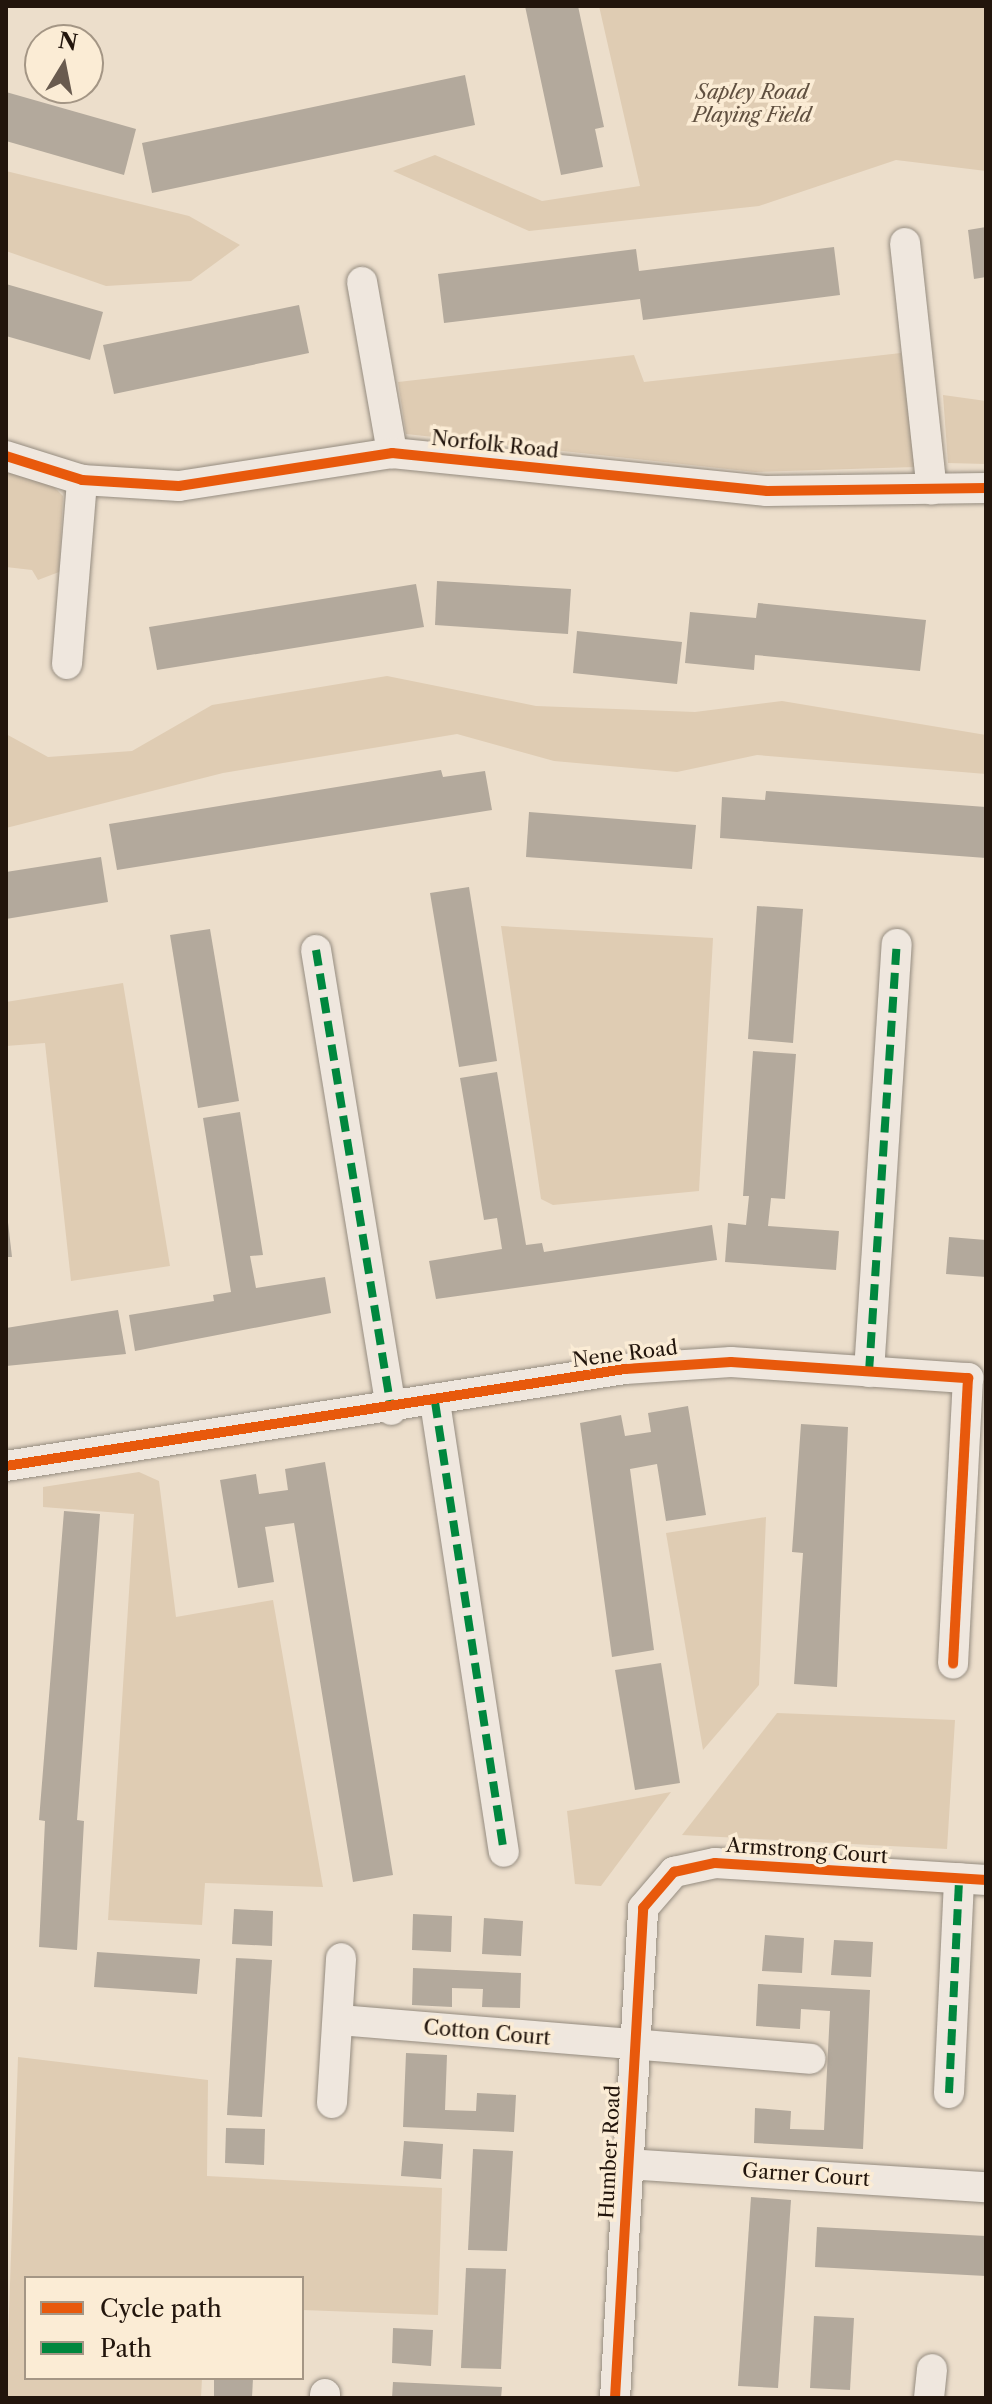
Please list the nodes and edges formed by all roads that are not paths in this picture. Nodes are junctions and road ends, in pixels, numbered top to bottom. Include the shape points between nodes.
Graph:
1 (905, 243) dead end
2 (362, 282) dead end
3 (392, 453) junction
4 (6, 456) edge
5 (82, 480) junction
6 (986, 488) edge
7 (932, 490) junction
8 (67, 664) dead end
9 (897, 944) dead end
10 (316, 950) dead end
11 (869, 1372) junction
12 (435, 1402) junction
13 (391, 1410) junction
14 (6, 1466) edge
15 (953, 1664) dead end
16 (504, 1852) dead end
17 (973, 1879) edge
18 (643, 1908) joint
19 (341, 1958) dead end
20 (339, 2020) junction
21 (634, 2046) junction
22 (810, 2059) dead end
23 (949, 2093) dead end
24 (332, 2103) dead end
25 (626, 2164) junction
26 (986, 2187) edge
27 (615, 2398) edge

1 - 7 street
2 - 3 street
3 - 5 street, Norfolk Road via 179,486
3 - 7 street, Norfolk Road via 767,491
4 - 5 street, Norfolk Road
5 - 8 street
6 - 7 street, Norfolk Road
9 - 11 street
10 - 13 street
11 - 12 street, Nene Road via 731,1362 625,1369
11 - 15 street, Nene Road via 968,1378
12 - 13 street, Nene Road
12 - 16 street
13 - 14 street, Nene Road
17 - 18 street, Armstrong Court via 715,1863 674,1872
17 - 23 street, Armstrong Court
18 - 21 street, Humber Road
19 - 20 street
20 - 21 street, Cotton Court
20 - 24 street
21 - 22 street
21 - 25 street, Humber Road
25 - 26 street, Garner Court
25 - 27 street, Humber Road

